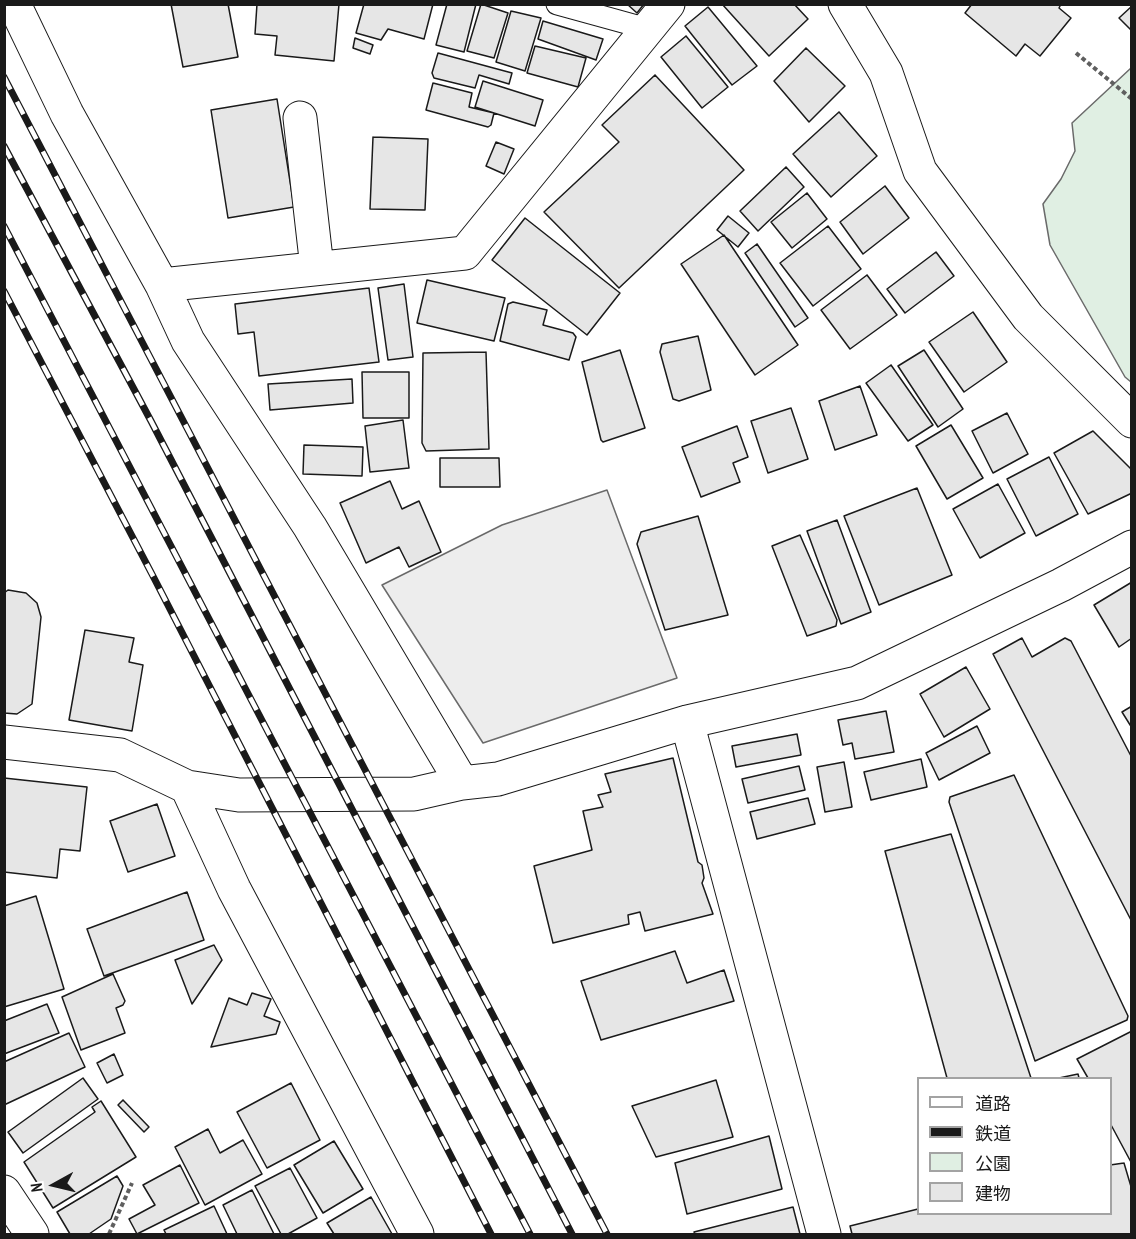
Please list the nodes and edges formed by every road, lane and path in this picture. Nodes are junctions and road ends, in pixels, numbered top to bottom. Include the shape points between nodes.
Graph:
1 (14, 4) edge
2 (557, 4) edge
3 (845, 4) edge
4 (658, 17) edge
5 (1077, 53) dead end
6 (1131, 99) edge
7 (300, 118) dead end
8 (317, 268) junction
9 (162, 285) junction
10 (1131, 421) edge
11 (1131, 547) edge
12 (687, 722) junction
13 (4, 742) edge
14 (462, 783) junction
15 (187, 787) junction
16 (132, 1184) dead end
17 (4, 1192) edge
18 (32, 1234) edge
19 (109, 1234) edge
20 (417, 1234) edge
21 (824, 1234) edge

1 - 9 street via 67,114
2 - 4 lane
3 - 10 street via 886,73 920,171 1028,316
4 - 8 street via 465,253
5 - 6 path
7 - 8 street
8 - 9 street
9 - 14 street via 188,341 310,527
11 - 12 street via 1051,591 857,683
12 - 14 street via 498,779
12 - 21 street
13 - 15 street via 120,755
14 - 15 street via 414,794 239,795
15 - 20 street via 234,889
16 - 19 path
17 - 18 street

